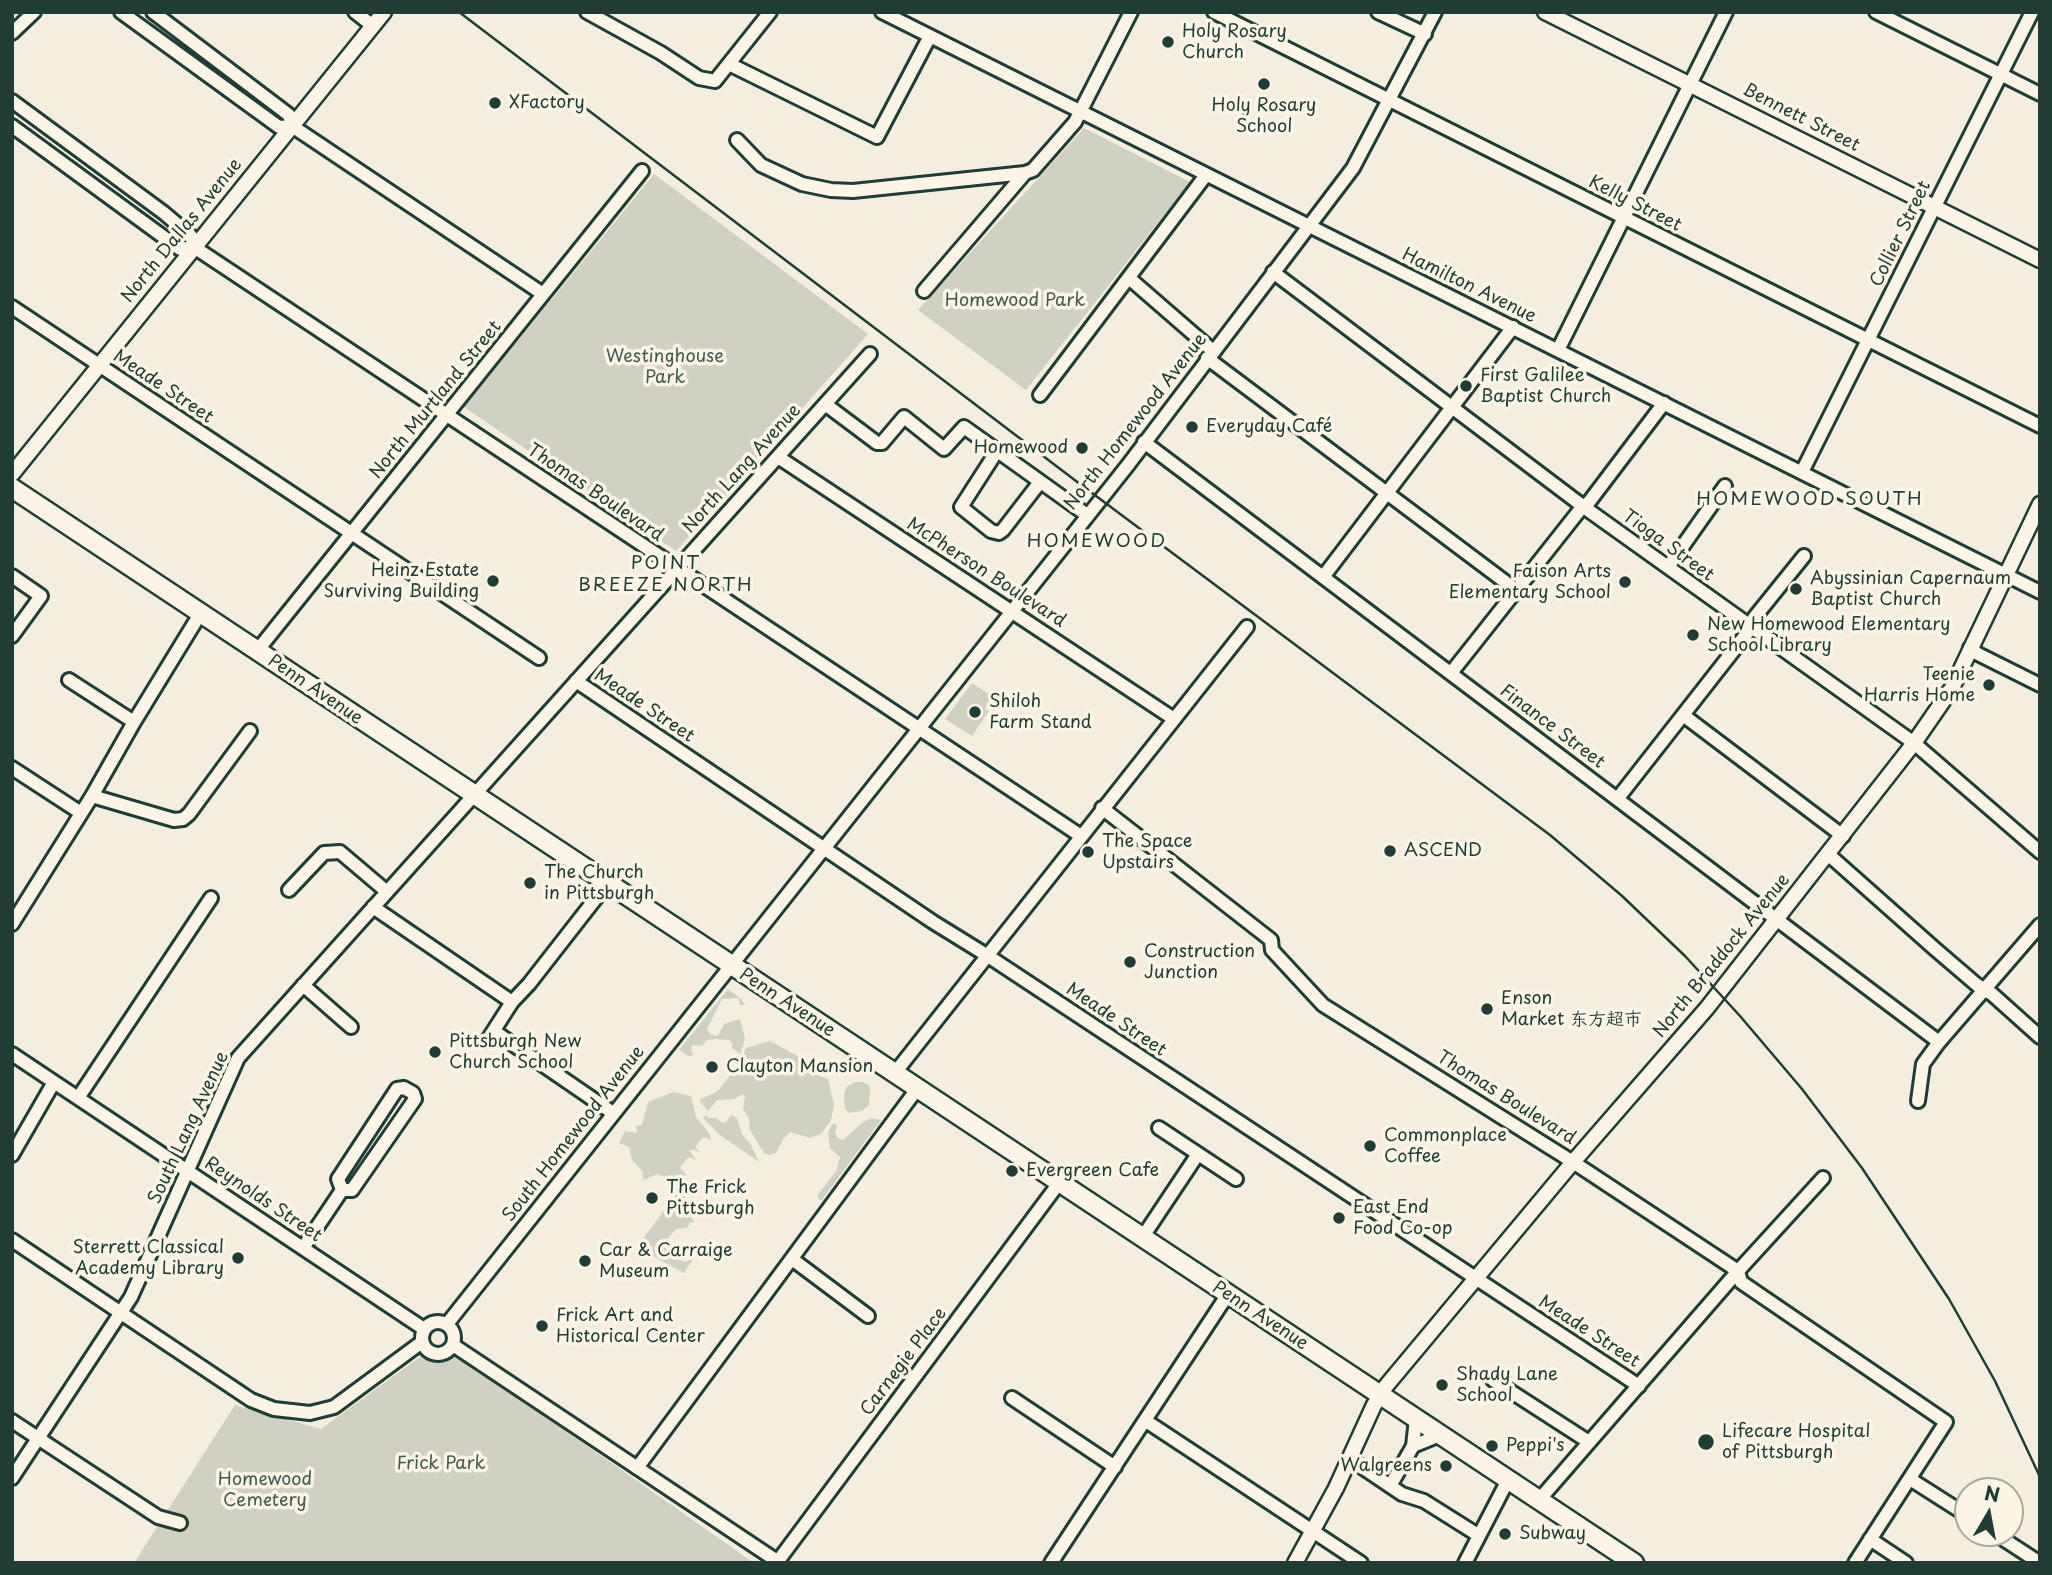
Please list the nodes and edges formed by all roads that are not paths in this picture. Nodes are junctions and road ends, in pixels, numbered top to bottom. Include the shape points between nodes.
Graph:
1 (34, 12) edge
2 (121, 12) edge
3 (153, 12) edge
4 (355, 12) edge
5 (384, 12) edge
6 (587, 12) edge
7 (770, 12) edge
8 (882, 12) edge
9 (1131, 12) edge
10 (1214, 12) edge
11 (1378, 12) edge
12 (1435, 12) edge
13 (1545, 12) edge
14 (1726, 12) edge
15 (1876, 12) edge
16 (2032, 12) edge
17 (373, 26) junction
18 (12, 33) edge
19 (1424, 34) junction
20 (929, 36) junction
21 (192, 42) junction
22 (181, 56) junction
23 (729, 64) junction
24 (2000, 74) junction
25 (1690, 85) junction
26 (2040, 94) edge
27 (12, 101) edge
28 (1390, 101) junction
29 (1081, 112) junction
30 (12, 126) edge
31 (292, 126) junction
32 (737, 140) dead end
33 (642, 171) dead end
34 (1025, 173) junction
35 (1206, 175) junction
36 (1934, 207) junction
37 (1623, 218) junction
38 (1308, 225) junction
39 (194, 247) junction
40 (2040, 260) edge
41 (1273, 272) junction
42 (1129, 278) junction
43 (924, 291) dead end
44 (543, 294) junction
45 (12, 307) edge
46 (1513, 327) junction
47 (1867, 339) junction
48 (1558, 350) junction
49 (870, 354) dead end
50 (1210, 354) junction
51 (99, 365) junction
52 (1040, 395) dead end
53 (1664, 403) junction
54 (825, 404) junction
55 (1452, 407) junction
56 (446, 415) junction
57 (2040, 426) edge
58 (1144, 442) junction
59 (998, 451) junction
60 (778, 457) junction
61 (1802, 472) junction
62 (12, 474) edge
63 (1040, 482) junction
64 (1725, 486) dead end
65 (12, 488) edge
66 (1387, 492) junction
67 (2040, 504) edge
68 (1583, 506) junction
69 (1087, 515) junction
70 (351, 533) junction
71 (1804, 556) dead end
72 (676, 567) junction
73 (1668, 567) junction
74 (2005, 575) junction
75 (12, 576) edge
76 (1323, 577) junction
77 (1516, 590) junction
78 (2040, 592) edge
79 (1011, 610) junction
80 (200, 614) junction
81 (1751, 626) junction
82 (1247, 627) dead end
83 (12, 636) edge
84 (1970, 648) junction
85 (257, 651) junction
86 (539, 658) dead end
87 (1451, 674) junction
88 (69, 680) dead end
89 (576, 681) junction
90 (2040, 685) edge
91 (1683, 715) junction
92 (1174, 719) junction
93 (134, 722) junction
94 (918, 728) junction
95 (250, 731) dead end
96 (1914, 743) junction
97 (12, 768) edge
98 (472, 794) junction
99 (92, 796) junction
100 (1618, 799) junction
101 (1102, 808) junction
102 (81, 813) junction
103 (1081, 836) junction
104 (1843, 836) junction
105 (823, 847) junction
106 (2040, 852) edge
107 (1829, 855) junction
108 (607, 884) junction
109 (289, 890) dead end
110 (386, 891) junction
111 (211, 898) dead end
112 (17, 906) edge
113 (373, 906) junction
114 (1778, 919) junction
115 (12, 924) edge
116 (2040, 925) edge
117 (988, 956) junction
118 (730, 966) junction
119 (303, 985) junction
120 (1985, 989) junction
121 (512, 1002) junction
122 (351, 1027) dead end
123 (2039, 1033) edge
124 (1939, 1042) junction
125 (12, 1054) edge
126 (894, 1074) junction
127 (54, 1082) junction
128 (917, 1089) junction
129 (78, 1098) junction
130 (1918, 1101) dead end
131 (613, 1113) junction
132 (1160, 1128) dead end
133 (1198, 1154) junction
134 (12, 1155) edge
135 (1573, 1162) junction
136 (187, 1170) junction
137 (1824, 1178) dead end
138 (1236, 1179) dead end
139 (1059, 1183) junction
140 (342, 1190) junction
141 (1142, 1238) junction
142 (12, 1240) edge
143 (303, 1248) junction
144 (792, 1259) junction
145 (1738, 1271) junction
146 (1476, 1278) junction
147 (1228, 1294) junction
148 (122, 1313) junction
149 (868, 1316) dead end
150 (447, 1324) junction
151 (423, 1336) junction
152 (453, 1345) junction
153 (1493, 1380) dead end
154 (1639, 1386) junction
155 (1380, 1395) junction
156 (1012, 1398) dead end
157 (1416, 1419) junction
158 (12, 1421) edge
159 (1146, 1421) junction
160 (1440, 1434) junction
161 (38, 1438) junction
162 (1589, 1442) junction
163 (1413, 1446) junction
164 (1350, 1459) junction
165 (1115, 1467) junction
166 (637, 1468) junction
167 (12, 1478) edge
168 (1910, 1479) junction
169 (1508, 1480) junction
170 (1390, 1486) junction
171 (1539, 1500) junction
172 (1954, 1507) edge
173 (180, 1523) dead end
174 (1311, 1531) junction
175 (1480, 1532) junction
176 (1870, 1539) junction
177 (2015, 1547) edge
178 (779, 1562) edge
179 (1630, 1562) edge
180 (1051, 1563) edge
181 (1295, 1563) edge
182 (1361, 1563) edge
183 (1465, 1563) edge
184 (1855, 1563) edge
185 (1906, 1563) edge
186 (2040, 1563) edge

1 - 18 street
2 - 22 street
3 - 21 street
4 - 17 street
5 - 17 main road, North Dallas Avenue
6 - 23 street via 662,52 699,78 715,81
7 - 23 street
8 - 20 street, Hamilton Avenue
9 - 29 street
10 - 28 street, Kelly Street
11 - 19 street
12 - 19 street, North Homewood Avenue
13 - 25 main road, Bennett Street
14 - 25 street
15 - 24 street
16 - 24 street, Collier Street
17 - 31 main road, North Dallas Avenue
19 - 28 street, North Homewood Avenue
20 - 23 street via 877,137
20 - 29 street, Hamilton Avenue
21 - 22 street
21 - 31 street via 289,115
22 - 31 street via 279,127
24 - 26 street
24 - 36 street, Collier Street
25 - 36 main road, Bennett Street
25 - 37 street
27 - 39 street, Thomas Boulevard via 164,213 191,236
28 - 37 street, Kelly Street
28 - 38 street, North Homewood Avenue via 1353,168
29 - 34 street via 1033,170
29 - 35 street, Hamilton Avenue
30 - 39 street, Thomas Boulevard via 180,249
31 - 39 main road, North Dallas Avenue
31 - 44 street
32 - 34 street via 761,165 802,184 831,190
33 - 44 street, North Murtland Street
34 - 43 street
35 - 38 street, Hamilton Avenue
35 - 42 street
36 - 40 main road, Bennett Street
36 - 47 street, Collier Street
37 - 47 street, Kelly Street
37 - 48 street
38 - 41 street, North Homewood Avenue
38 - 46 street, Hamilton Avenue
39 - 51 main road, North Dallas Avenue
39 - 56 street, Thomas Boulevard
41 - 50 street, North Homewood Avenue
41 - 55 street, Tioga Street
42 - 50 street
42 - 52 street
44 - 56 street, North Murtland Street
45 - 51 street, Meade Street
46 - 48 street, Hamilton Avenue
46 - 55 street
47 - 57 street, Kelly Street
47 - 61 street, Collier Street
48 - 53 street, Hamilton Avenue
49 - 54 street, North Lang Avenue
50 - 58 street, North Homewood Avenue
50 - 66 street
51 - 62 main road, North Dallas Avenue
51 - 70 street, Meade Street
53 - 61 street, Hamilton Avenue
53 - 68 street
54 - 59 street via 877,443 904,418 944,449 964,427
54 - 60 street, North Lang Avenue
55 - 66 street
55 - 68 street, Tioga Street
56 - 70 street, North Murtland Street
56 - 72 street, Thomas Boulevard
58 - 69 street, North Homewood Avenue
58 - 76 street, Finance Street
59 - 63 street
59 - 63 street via 961,507 991,531 1003,530
60 - 72 street, North Lang Avenue
60 - 79 street, McPherson Boulevard
61 - 74 street, Hamilton Avenue
63 - 69 street
64 - 73 street
65 - 80 highway, Penn Avenue
66 - 76 street
66 - 77 street
67 - 74 main road, North Braddock Avenue
68 - 73 street, Tioga Street
68 - 77 street
69 - 79 street, North Homewood Avenue
70 - 85 street, North Murtland Street
70 - 86 street, Meade Street
71 - 81 street
72 - 89 street, North Lang Avenue
72 - 94 street, Thomas Boulevard
73 - 81 street, Tioga Street
74 - 78 street, Hamilton Avenue
74 - 84 main road, North Braddock Avenue
75 - 83 street via 41,596
76 - 87 street, Finance Street
77 - 87 street
79 - 92 street, McPherson Boulevard
79 - 94 street, North Homewood Avenue
80 - 85 highway, Penn Avenue
80 - 93 street
81 - 91 street
81 - 96 street, Tioga Street
82 - 92 street
84 - 90 street
84 - 96 main road, North Braddock Avenue via 1952,688
85 - 98 highway, Penn Avenue
87 - 100 street, Finance Street
88 - 93 street
89 - 98 street, North Lang Avenue
89 - 105 street, Meade Street
91 - 100 street
91 - 104 street
92 - 101 street
93 - 99 street
94 - 103 street, Thomas Boulevard
94 - 105 street, North Homewood Avenue
95 - 99 street via 183,819
96 - 104 main road, North Braddock Avenue
96 - 106 street, Tioga Street
97 - 102 street
98 - 108 highway, Penn Avenue
98 - 110 street, South Lang Avenue
99 - 102 street
100 - 114 street, Finance Street
101 - 103 street
101 - 135 street, Thomas Boulevard via 1271,940 1272,950 1323,1004
102 - 112 street
103 - 117 street
104 - 107 main road, North Braddock Avenue
105 - 117 street, Meade Street
105 - 118 street, North Homewood Avenue
107 - 114 main road, North Braddock Avenue
107 - 120 street
108 - 118 highway, Penn Avenue
108 - 121 street
109 - 110 street via 324,853 340,852
110 - 113 street, South Lang Avenue
111 - 129 street
112 - 115 street
113 - 119 street, South Lang Avenue
113 - 121 street
114 - 124 street, Finance Street
114 - 135 main road, North Braddock Avenue
116 - 120 street
117 - 126 street
117 - 146 street, Meade Street
118 - 126 highway, Penn Avenue
118 - 131 street, South Homewood Avenue
119 - 122 street
119 - 136 street, South Lang Avenue via 238,1058
120 - 123 street
120 - 124 street
121 - 131 street via 492,1038
124 - 130 street via 1923,1064
125 - 127 street, Reynolds Street
126 - 128 highway, Penn Avenue
127 - 129 street, Reynolds Street
127 - 134 street
128 - 139 highway, Penn Avenue
128 - 144 street
129 - 136 street, Reynolds Street
131 - 150 street, South Homewood Avenue
132 - 133 street
133 - 138 street
133 - 141 street
135 - 145 street, Thomas Boulevard
135 - 146 main road, North Braddock Avenue
136 - 143 street, Reynolds Street
136 - 148 street, South Lang Avenue
137 - 145 street
139 - 141 highway, Penn Avenue
139 - 178 street, Carnegie Place
140 - 140 street via 352,1190 415,1099 412,1093 397,1089 338,1179
140 - 143 street
141 - 147 highway, Penn Avenue
142 - 148 street
143 - 151 street, Reynolds Street
144 - 149 street
144 - 166 street
145 - 154 street
145 - 168 street, Thomas Boulevard via 1741,1282 1946,1422
146 - 154 street, Meade Street
146 - 155 main road, North Braddock Avenue
147 - 155 highway, Penn Avenue
147 - 159 street
148 - 151 street via 251,1400 274,1409 310,1413 334,1407
148 - 161 street, South Lang Avenue
150 - 151 street via 433,1322
150 - 152 street
151 - 152 street via 425,1348 436,1354
152 - 166 street
153 - 162 street
154 - 162 street
155 - 157 highway, Penn Avenue
155 - 164 main road, North Braddock Avenue
156 - 165 street
157 - 160 highway, Penn Avenue
157 - 163 street
158 - 161 street
159 - 165 street
159 - 174 street
160 - 163 street
160 - 169 highway, Penn Avenue
161 - 167 street, South Lang Avenue
161 - 173 street via 158,1517
162 - 171 street
163 - 170 street
164 - 170 street
164 - 174 main road, North Braddock Avenue
165 - 180 street
166 - 178 street
168 - 172 street
168 - 176 street
169 - 171 highway, Penn Avenue
169 - 175 street
170 - 175 street
171 - 179 highway, Penn Avenue
174 - 181 main road, North Braddock Avenue
174 - 182 street
175 - 183 street
176 - 184 street
176 - 185 street
177 - 186 street

